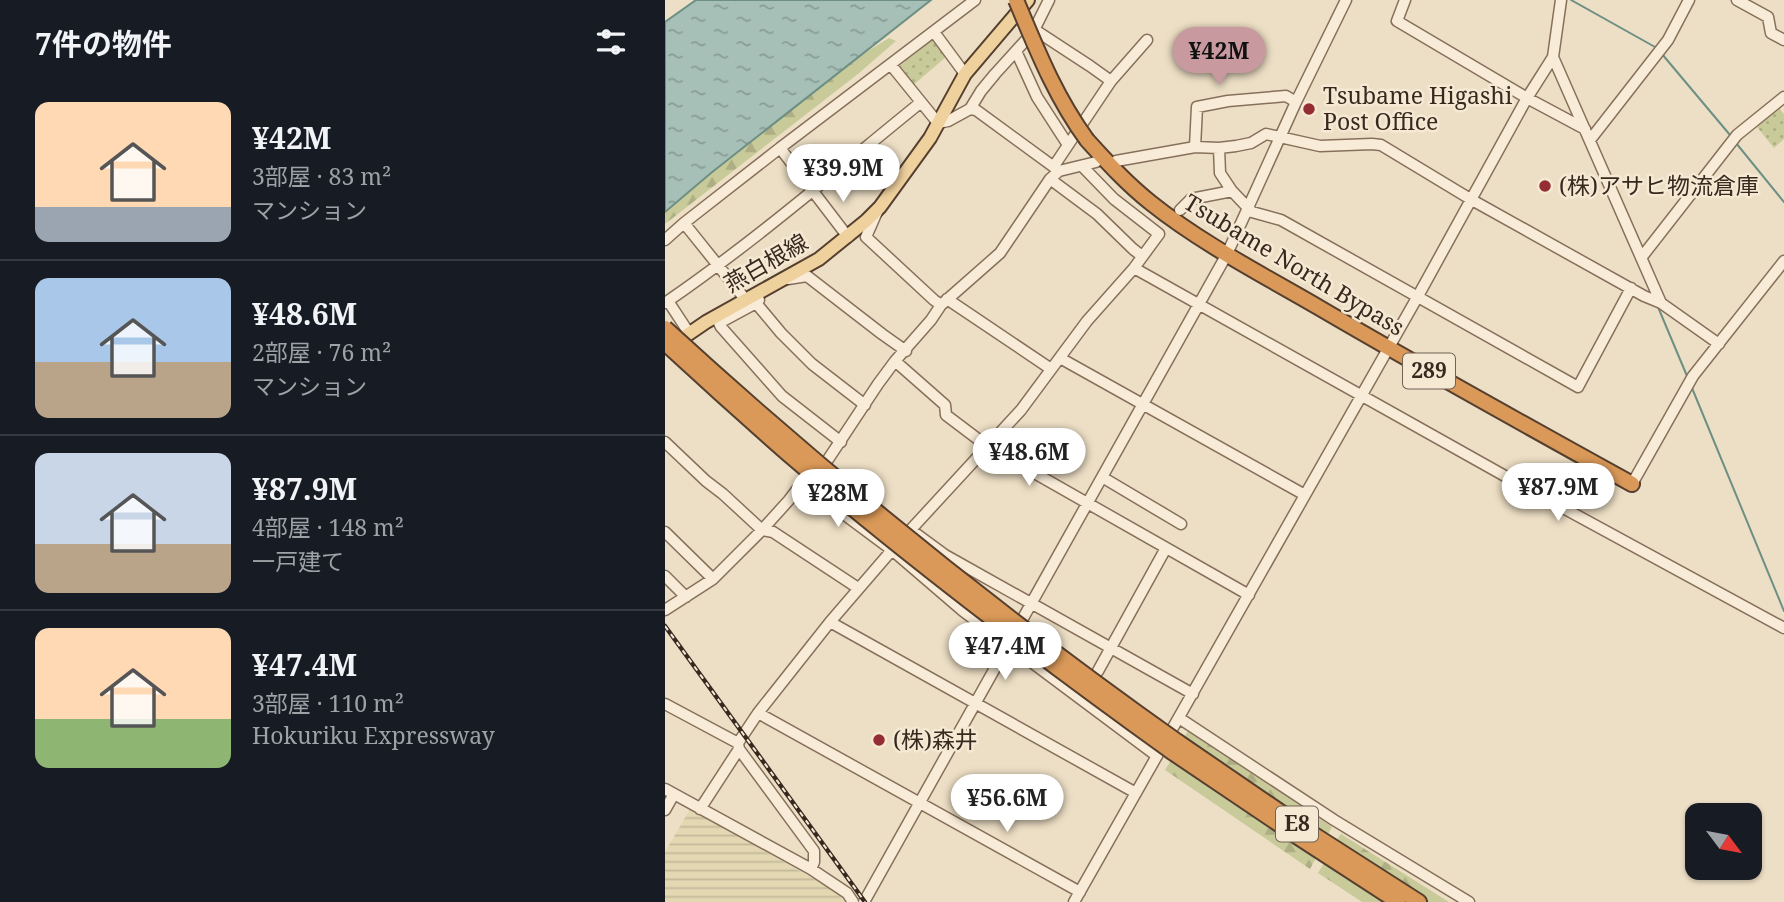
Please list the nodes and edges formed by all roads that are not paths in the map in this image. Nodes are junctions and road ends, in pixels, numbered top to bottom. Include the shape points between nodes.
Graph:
1 (975, 0) edge
2 (1016, 0) edge
3 (1028, 0) edge
4 (1049, 0) edge
5 (1346, 0) edge
6 (1405, 0) edge
7 (1561, 0) edge
8 (1689, 0) edge
9 (1737, 0) edge
10 (1035, 30) junction
11 (934, 32) junction
12 (1147, 40) dead end
13 (1784, 40) edge
14 (1016, 51) junction
15 (1553, 57) junction
16 (891, 65) junction
17 (965, 74) junction
18 (1111, 81) junction
19 (1527, 97) junction
20 (1784, 97) edge
21 (1296, 102) junction
22 (920, 103) junction
23 (970, 109) junction
24 (938, 123) junction
25 (1585, 129) junction
26 (1280, 136) junction
27 (1590, 140) junction
28 (1068, 145) junction
29 (1195, 147) junction
30 (780, 148) junction
31 (1219, 148) junction
32 (1116, 161) dead end
33 (1096, 162) dead end
34 (1082, 166) junction
35 (1056, 168) junction
36 (1050, 178) junction
37 (813, 190) junction
38 (1231, 191) junction
39 (1472, 200) junction
40 (880, 207) junction
41 (1248, 208) junction
42 (1180, 210) dead end
43 (684, 223) junction
44 (848, 237) junction
45 (665, 240) edge
46 (1227, 254) junction
47 (1142, 256) junction
48 (1641, 258) junction
49 (1784, 261) edge
50 (719, 266) junction
51 (1134, 268) junction
52 (775, 283) junction
53 (1631, 288) junction
54 (1418, 296) junction
55 (751, 301) junction
56 (666, 302) edge
57 (944, 302) junction
58 (1661, 303) junction
59 (1199, 306) junction
60 (665, 328) edge
61 (689, 333) junction
62 (665, 343) edge
63 (1719, 344) junction
64 (1388, 348) junction
65 (665, 350) edge
66 (906, 351) junction
67 (1060, 358) junction
68 (895, 361) junction
69 (1051, 369) junction
70 (1361, 396) junction
71 (865, 405) junction
72 (1143, 405) junction
73 (665, 442) edge
74 (841, 442) junction
75 (987, 446) junction
76 (1102, 477) junction
77 (801, 483) junction
78 (1632, 484) joint
79 (1305, 495) junction
80 (1087, 503) junction
81 (1181, 524) dead end
82 (762, 530) junction
83 (911, 530) junction
84 (665, 532) edge
85 (1166, 548) junction
86 (892, 550) junction
87 (665, 576) edge
88 (713, 579) junction
89 (858, 588) junction
90 (1249, 595) junction
91 (686, 597) junction
92 (1031, 603) junction
93 (665, 610) edge
94 (829, 622) junction
95 (1784, 628) edge
96 (1009, 646) junction
97 (1110, 649) junction
98 (1098, 671) dead end
99 (1193, 694) junction
100 (975, 703) junction
101 (665, 704) edge
102 (758, 713) junction
103 (1179, 718) junction
104 (738, 746) junction
105 (1175, 747) junction
106 (1157, 755) junction
107 (670, 792) edge
108 (1136, 793) junction
109 (919, 802) junction
110 (700, 809) junction
111 (665, 810) edge
112 (811, 870) junction
113 (1080, 892) junction
114 (853, 902) edge
115 (864, 902) edge
116 (1074, 902) edge
117 (1398, 902) edge
118 (1419, 902) edge
119 (1469, 902) edge

1 - 11 street
2 - 46 highway, Tsubame North Bypass / 289, bridge via 1057,94 1087,140 1150,203
3 - 17 main road, 燕白根線
4 - 10 street
5 - 21 street
6 - 19 street via 1397,21
7 - 15 street
8 - 27 street via 1661,49
9 - 13 street via 1768,17 1771,33
10 - 14 street
10 - 18 street
11 - 16 street
11 - 17 street
12 - 18 street
14 - 23 street
14 - 28 street via 1037,97
15 - 19 street
15 - 25 street
16 - 22 street
16 - 30 street
17 - 24 main road, 燕白根線
18 - 28 street
19 - 25 street
19 - 39 street
20 - 48 street via 1737,135
21 - 26 street
21 - 29 street via 1286,96 1197,107
22 - 24 street
22 - 37 street
23 - 24 street
23 - 35 street
24 - 40 main road, 燕白根線
25 - 27 street
26 - 31 street via 1266,134 1251,143
26 - 39 street via 1320,146 1381,145
26 - 41 street
27 - 48 street
28 - 35 street
29 - 31 street
29 - 32 street
30 - 37 street
30 - 43 street
31 - 38 street via 1220,173
33 - 34 street
34 - 35 street
34 - 47 street via 1114,199 1159,234
35 - 36 street
36 - 47 street
36 - 57 street via 1000,253
37 - 44 street
37 - 50 street
38 - 41 street
38 - 42 street via 1191,199
39 - 53 street
39 - 54 street
40 - 44 main road, 燕白根線
40 - 57 street via 866,237 934,300
41 - 46 street
41 - 54 street via 1282,220
43 - 45 street
43 - 50 street
44 - 52 main road, 燕白根線
46 - 59 street
46 - 64 highway, Tsubame North Bypass / 289
47 - 51 street
48 - 58 street
49 - 63 street
50 - 55 street
50 - 56 street
51 - 59 street
51 - 67 street
52 - 55 main road, 燕白根線
52 - 66 street via 807,276
53 - 54 street via 1578,387
53 - 58 street
54 - 64 street
55 - 61 main road, 燕白根線
55 - 71 street via 812,364
55 - 74 street via 719,323 721,327 782,396
56 - 61 street
57 - 66 street
57 - 69 street
58 - 63 street
59 - 70 street
59 - 72 street
60 - 105 highway, E8, bridge via 902,534
61 - 65 main road, 燕白根線
62 - 105 highway, E8, bridge via 789,454 925,566 1055,666
63 - 78 street via 1693,376
64 - 70 street
64 - 78 highway, Tsubame North Bypass / 289
66 - 68 street
67 - 69 street
67 - 72 street
68 - 71 street
68 - 75 street via 945,405 946,415
69 - 75 street
70 - 79 street
70 - 95 street
71 - 74 street
72 - 76 street
72 - 79 street
73 - 82 street
74 - 77 street
75 - 80 street
75 - 83 street
76 - 80 street
76 - 81 street
77 - 82 street
77 - 86 street
79 - 90 street
80 - 85 street
80 - 92 street
82 - 88 street
82 - 89 street via 773,532
83 - 86 street
83 - 92 street via 938,551
84 - 88 street
85 - 90 street
85 - 97 street
86 - 89 street
86 - 96 street
87 - 91 street
88 - 91 street
89 - 94 street
90 - 99 street
91 - 93 street
92 - 96 street
92 - 97 street
94 - 100 street
94 - 102 street
96 - 100 street
96 - 106 street
97 - 98 street
97 - 99 street
99 - 103 street
100 - 108 street
100 - 109 street
101 - 104 street
102 - 104 street
102 - 109 street
103 - 106 street
103 - 119 street
104 - 110 street
104 - 112 street via 814,850
105 - 117 highway, E8 via 1286,829
105 - 118 highway, E8
106 - 108 street
107 - 110 street
107 - 111 street
108 - 113 street
109 - 113 street
109 - 115 street
110 - 112 street
112 - 114 street via 847,893
113 - 116 street

